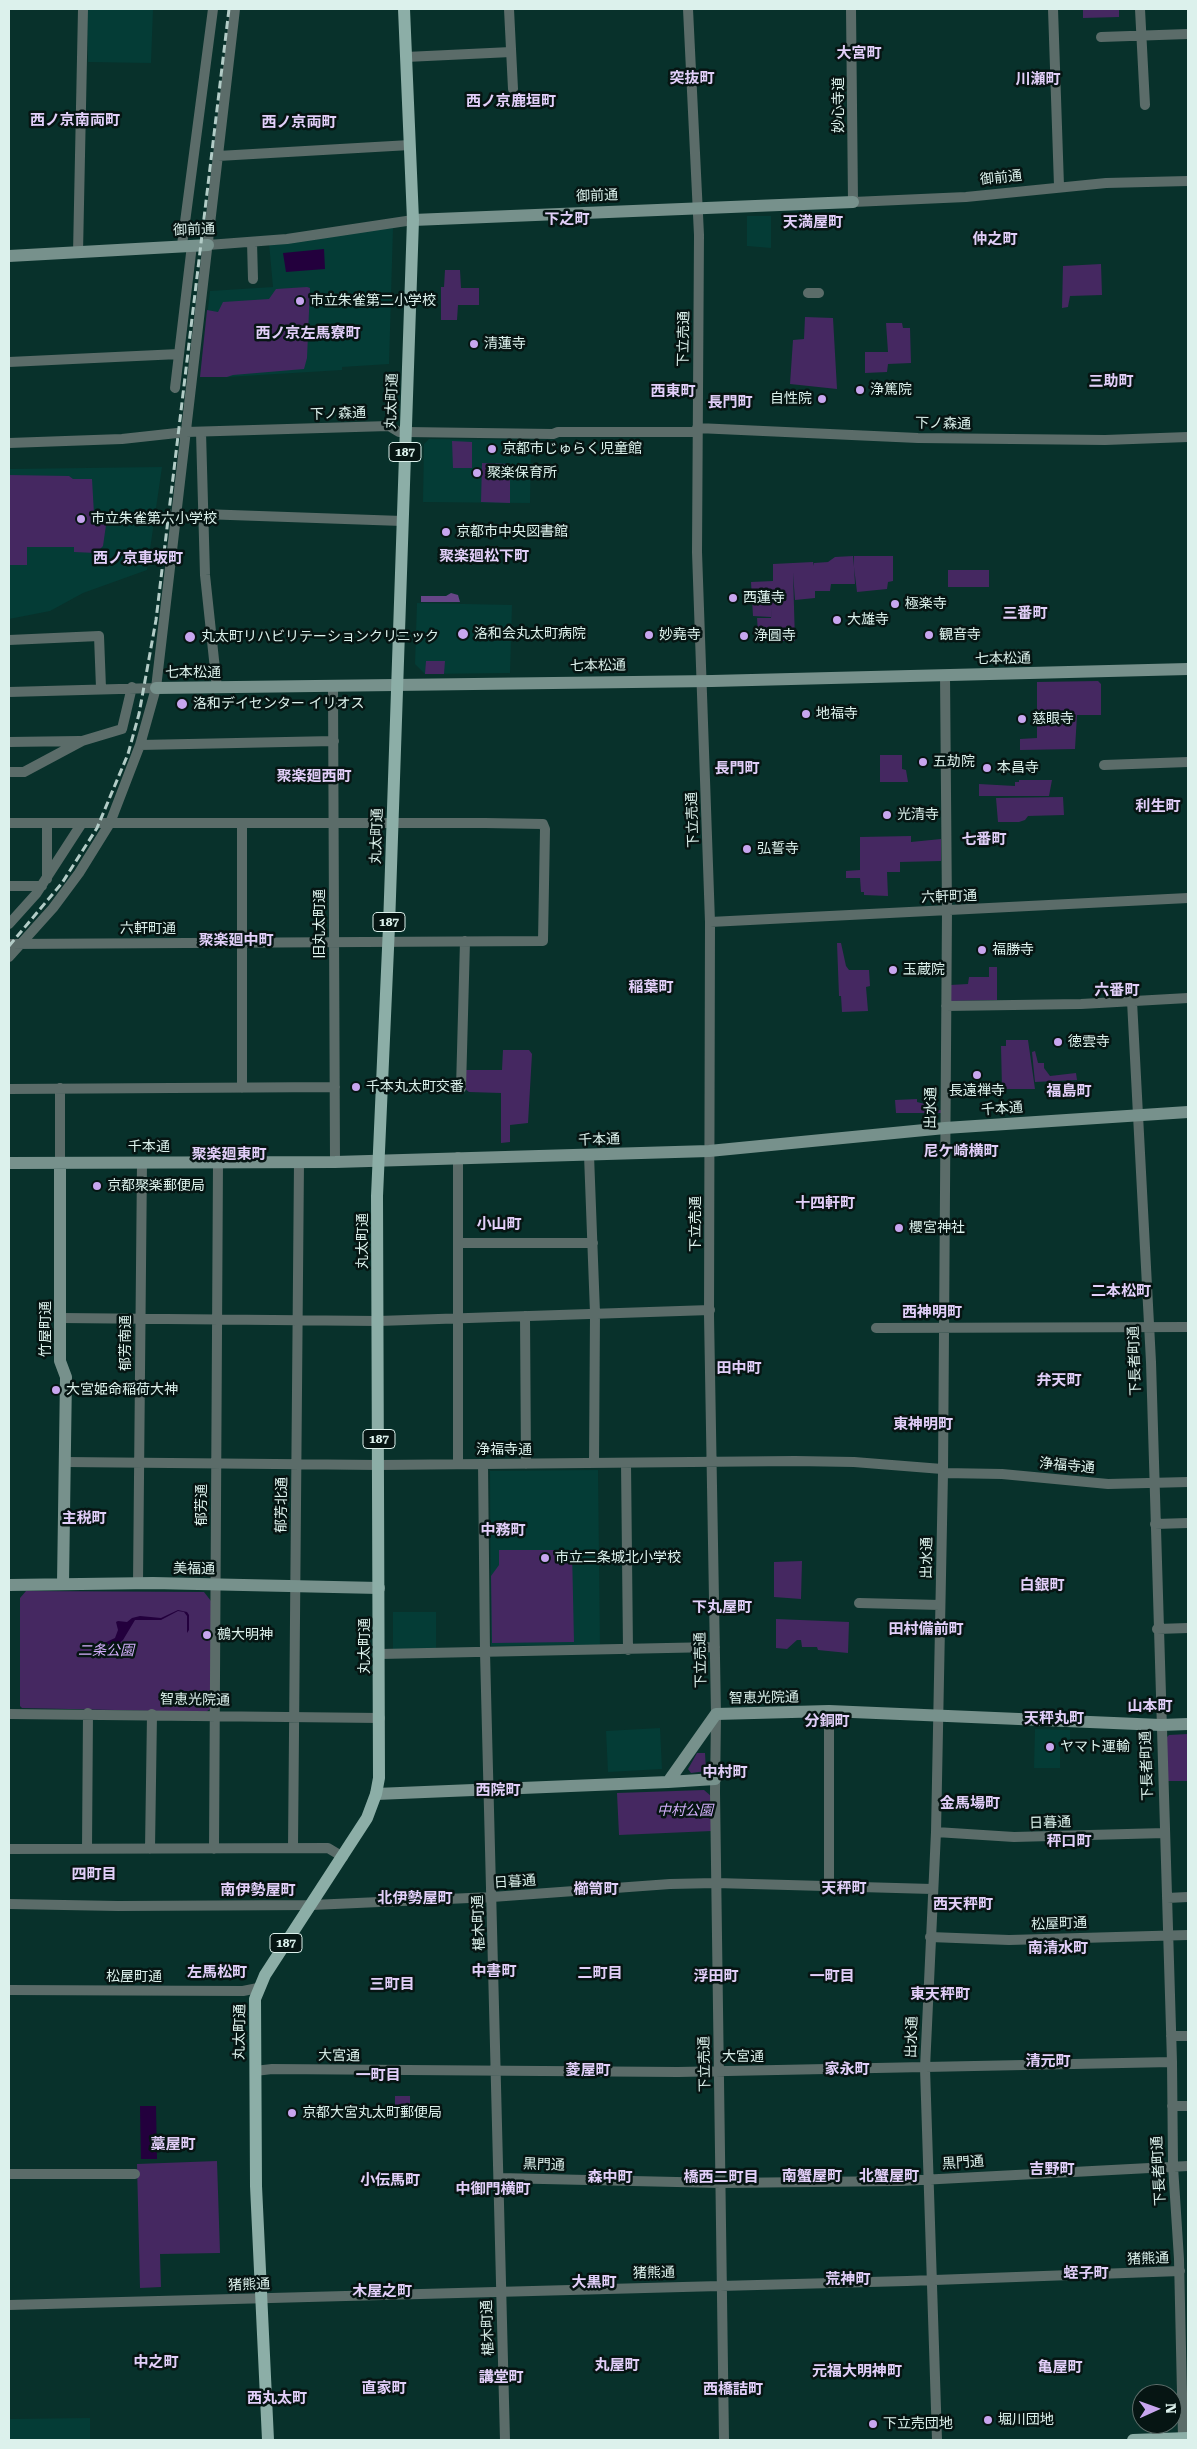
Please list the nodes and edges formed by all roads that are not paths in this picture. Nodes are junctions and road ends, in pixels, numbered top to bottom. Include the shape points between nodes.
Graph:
1 (83, 9) edge
2 (213, 9) edge
3 (235, 9) edge
4 (404, 9) edge
5 (509, 9) edge
6 (688, 9) edge
7 (851, 9) edge
8 (1054, 9) edge
9 (1140, 9) edge
10 (1188, 34) edge
11 (1141, 35) junction
12 (1101, 37) dead end
13 (511, 52) junction
14 (406, 57) junction
15 (513, 89) dead end
16 (1145, 105) dead end
17 (410, 145) junction
18 (218, 156) junction
19 (1188, 181) edge
20 (1059, 186) junction
21 (854, 202) junction
22 (698, 209) junction
23 (412, 220) junction
24 (252, 242) junction
25 (187, 245) junction
26 (208, 245) junction
27 (78, 253) junction
28 (9, 256) edge
29 (254, 279) dead end
30 (179, 354) junction
31 (9, 362) edge
32 (174, 388) dead end
33 (697, 430) junction
34 (186, 432) junction
35 (201, 432) junction
36 (402, 432) junction
37 (1188, 437) edge
38 (9, 442) edge
39 (202, 514) junction
40 (402, 521) junction
41 (9, 640) edge
42 (1188, 668) edge
43 (945, 675) junction
44 (700, 680) junction
45 (397, 684) junction
46 (333, 686) junction
47 (132, 687) junction
48 (101, 688) junction
49 (156, 688) junction
50 (217, 688) junction
51 (9, 692) edge
52 (82, 741) junction
53 (334, 741) junction
54 (9, 742) edge
55 (140, 745) junction
56 (1188, 762) edge
57 (1104, 765) dead end
58 (9, 772) edge
59 (9, 823) edge
60 (47, 823) junction
61 (82, 823) junction
62 (110, 823) junction
63 (242, 824) junction
64 (334, 824) junction
65 (392, 824) junction
66 (44, 882) junction
67 (9, 886) edge
68 (1188, 898) edge
69 (947, 910) junction
70 (710, 922) junction
71 (9, 924) edge
72 (388, 940) junction
73 (334, 941) junction
74 (465, 941) junction
75 (242, 942) junction
76 (9, 944) edge
77 (23, 944) junction
78 (9, 957) edge
79 (1188, 998) edge
80 (1132, 1001) junction
81 (946, 1006) junction
82 (383, 1086) junction
83 (335, 1087) junction
84 (60, 1088) junction
85 (242, 1088) junction
86 (9, 1089) edge
87 (1188, 1112) edge
88 (1139, 1115) junction
89 (945, 1128) junction
90 (709, 1151) junction
91 (589, 1155) junction
92 (458, 1157) junction
93 (379, 1160) junction
94 (142, 1162) junction
95 (218, 1162) junction
96 (299, 1162) junction
97 (335, 1162) junction
98 (9, 1163) edge
99 (60, 1163) junction
100 (458, 1243) junction
101 (593, 1243) junction
102 (710, 1310) junction
103 (595, 1313) junction
104 (525, 1316) junction
105 (459, 1317) junction
106 (61, 1318) junction
107 (140, 1319) junction
108 (217, 1320) junction
109 (297, 1320) junction
110 (378, 1321) junction
111 (1188, 1327) edge
112 (876, 1328) dead end
113 (943, 1328) junction
114 (1149, 1328) junction
115 (66, 1462) junction
116 (711, 1462) junction
117 (139, 1463) junction
118 (594, 1463) junction
119 (626, 1463) junction
120 (216, 1464) junction
121 (296, 1464) junction
122 (458, 1464) junction
123 (483, 1464) junction
124 (526, 1464) junction
125 (379, 1465) junction
126 (942, 1471) junction
127 (1188, 1482) edge
128 (1154, 1483) junction
129 (1188, 1523) edge
130 (1155, 1524) junction
131 (63, 1583) junction
132 (138, 1583) junction
133 (215, 1584) junction
134 (9, 1585) edge
135 (295, 1585) junction
136 (380, 1588) junction
137 (858, 1603) dead end
138 (940, 1605) junction
139 (1188, 1628) edge
140 (1157, 1629) junction
141 (715, 1647) junction
142 (628, 1650) junction
143 (485, 1652) junction
144 (380, 1654) junction
145 (829, 1711) junction
146 (9, 1714) edge
147 (88, 1714) junction
148 (152, 1714) junction
149 (716, 1714) junction
150 (214, 1715) junction
151 (938, 1715) junction
152 (294, 1716) junction
153 (380, 1718) junction
154 (1188, 1724) edge
155 (1161, 1725) junction
156 (714, 1779) junction
157 (668, 1782) junction
158 (489, 1790) junction
159 (376, 1794) junction
160 (936, 1832) junction
161 (1165, 1833) junction
162 (214, 1848) junction
163 (292, 1848) junction
164 (9, 1849) edge
165 (87, 1849) junction
166 (150, 1849) junction
167 (343, 1857) junction
168 (716, 1883) junction
169 (829, 1885) junction
170 (932, 1890) junction
171 (492, 1897) junction
172 (1188, 1897) edge
173 (1167, 1898) junction
174 (9, 1904) edge
175 (312, 1904) junction
176 (1188, 1935) edge
177 (1168, 1936) junction
178 (930, 1937) junction
179 (258, 1988) junction
180 (9, 1990) edge
181 (1171, 2036) junction
182 (1188, 2036) edge
183 (1172, 2062) junction
184 (925, 2068) junction
185 (255, 2070) junction
186 (498, 2071) junction
187 (719, 2071) junction
188 (1172, 2106) junction
189 (1188, 2106) edge
190 (1173, 2166) junction
191 (1188, 2166) edge
192 (9, 2174) edge
193 (135, 2174) dead end
194 (499, 2178) junction
195 (928, 2179) junction
196 (721, 2183) junction
197 (1180, 2271) junction
198 (932, 2281) junction
199 (722, 2286) junction
200 (500, 2291) junction
201 (262, 2299) junction
202 (9, 2305) edge
203 (1185, 2439) edge
204 (268, 2440) edge
205 (506, 2440) edge
206 (724, 2440) edge
207 (937, 2440) edge
208 (1133, 2440) edge

1 - 27 street
2 - 25 street
3 - 18 street
4 - 14 main road, 丸太町通 / 187
5 - 13 street
6 - 22 street, 下立売通
7 - 21 street, 妙心寺道
8 - 20 street
9 - 11 street
10 - 11 street
11 - 12 street
11 - 16 street
13 - 14 street
13 - 15 street
14 - 17 main road, 丸太町通 / 187
17 - 18 street
17 - 23 main road, 丸太町通 / 187
18 - 26 street
19 - 20 street, 御前通
20 - 21 street, 御前通 via 966,197
21 - 22 street, 御前通
22 - 23 street, 御前通
22 - 33 street, 下立売通
23 - 24 street, 御前通
23 - 36 main road, 丸太町通 / 187
24 - 26 street, 御前通
24 - 29 street
25 - 26 street, 御前通
25 - 27 street, 御前通
25 - 30 street
26 - 34 street
27 - 28 street, 御前通
30 - 31 street
30 - 32 street
33 - 36 street, 下ノ森通 via 543,434
33 - 37 street, 下ノ森通 via 918,438 1111,440
33 - 44 street, 下立売通
34 - 35 street, 下ノ森通
34 - 38 street, 下ノ森通 via 122,439
34 - 49 street
35 - 36 street, 下ノ森通 via 389,426
35 - 39 street
36 - 40 main road, 丸太町通 / 187
39 - 40 street
39 - 50 street
40 - 45 main road, 丸太町通 / 187
41 - 48 street via 99,636
42 - 43 street, 七本松通
43 - 44 street, 七本松通
43 - 69 street, 出水通
44 - 45 street, 七本松通
44 - 70 street, 下立売通
45 - 46 street, 七本松通
45 - 65 main road, 丸太町通 / 187
46 - 50 street, 七本松通
46 - 53 street, 旧丸太町通
47 - 48 street, 七本松通
47 - 49 street, 七本松通
47 - 52 street via 122,729
48 - 51 street, 七本松通
49 - 50 street, 七本松通
49 - 55 street
52 - 54 street
52 - 58 street via 24,772
53 - 55 street
53 - 64 street, 旧丸太町通
55 - 62 street
56 - 57 street
59 - 60 street
60 - 61 street
60 - 66 street
61 - 62 street
61 - 66 street
62 - 63 street
62 - 77 street via 79,873
63 - 64 street
63 - 75 street
64 - 65 street
64 - 73 street, 旧丸太町通
65 - 72 main road, 丸太町通 / 187
65 - 74 street, 六軒町通 via 543,824 543,941
66 - 67 street
66 - 71 street
68 - 69 street, 六軒町通
69 - 70 street, 六軒町通
69 - 81 street, 出水通
70 - 90 street, 下立売通
72 - 73 street, 六軒町通
72 - 74 street, 六軒町通
72 - 82 main road, 丸太町通 / 187
73 - 75 street, 六軒町通
73 - 83 street, 旧丸太町通
74 - 82 street via 461,1088
75 - 77 street, 六軒町通
75 - 85 street
76 - 77 street, 六軒町通
77 - 78 street
79 - 80 street
80 - 81 street
80 - 88 street, 下長者町通
81 - 89 street, 出水通
82 - 93 main road, 丸太町通 / 187
83 - 85 street
83 - 97 street, 旧丸太町通
84 - 85 street
84 - 86 street
84 - 99 street
87 - 88 street, 千本通
88 - 89 street, 千本通
88 - 114 street, 下長者町通
89 - 90 street, 千本通
89 - 113 street, 出水通
90 - 91 street, 千本通
90 - 102 street, 下立売通
91 - 92 street, 千本通
91 - 101 street
92 - 93 street, 千本通
92 - 100 street
93 - 97 street, 千本通
93 - 110 main road, 丸太町通 / 187
94 - 95 street, 千本通
94 - 99 street, 千本通
94 - 107 street, 郁芳南通
95 - 96 street, 千本通
95 - 108 street, 郁芳通
96 - 97 street, 千本通
96 - 109 street, 郁芳北通
98 - 99 street, 千本通
99 - 106 street, 竹屋町通
100 - 101 street
100 - 105 street
101 - 103 street
102 - 103 street
102 - 116 street, 下立売通
103 - 104 street
103 - 118 street
104 - 105 street
104 - 124 street
105 - 110 street
105 - 122 street
106 - 107 street
106 - 115 street, 竹屋町通 via 60,1361 66,1377
107 - 108 street
107 - 117 street, 郁芳南通
108 - 109 street
108 - 120 street, 郁芳通
109 - 110 street
109 - 121 street, 郁芳北通
110 - 125 main road, 丸太町通 / 187
111 - 114 street
112 - 113 street
113 - 114 street
113 - 126 street, 出水通
114 - 128 street, 下長者町通
115 - 117 street, 浄福寺通
115 - 131 street, 竹屋町通
116 - 119 street, 浄福寺通
116 - 126 street, 浄福寺通 via 854,1462
116 - 141 street, 下立売通
117 - 120 street, 浄福寺通
117 - 132 street, 郁芳南通
118 - 119 street, 浄福寺通
118 - 124 street, 浄福寺通
119 - 142 street
120 - 121 street, 浄福寺通
120 - 133 street, 郁芳通
121 - 125 street, 浄福寺通
121 - 135 street, 郁芳北通
122 - 123 street, 浄福寺通
122 - 125 street, 浄福寺通
123 - 124 street, 浄福寺通
123 - 143 street, 椹木町通
125 - 136 main road, 丸太町通 / 187
126 - 128 street, 浄福寺通 via 1108,1484
126 - 138 street, 出水通
127 - 128 street, 浄福寺通
128 - 130 street, 下長者町通
129 - 130 street
130 - 140 street, 下長者町通
131 - 132 street, 美福通
131 - 134 street, 美福通
132 - 133 street, 美福通
133 - 135 street, 美福通
133 - 150 street, 郁芳通
135 - 136 street, 美福通
135 - 152 street, 郁芳北通
136 - 144 main road, 丸太町通 / 187
137 - 138 street
138 - 151 street, 出水通
139 - 140 street
140 - 155 street, 下長者町通
141 - 142 street
141 - 149 street, 下立売通
142 - 143 street
143 - 144 street
143 - 158 street, 椹木町通
144 - 153 main road, 丸太町通 / 187
145 - 149 street, 智恵光院通
145 - 151 street, 智恵光院通
145 - 169 street
146 - 147 street, 智恵光院通
147 - 148 street, 智恵光院通
147 - 165 street
148 - 150 street, 智恵光院通
148 - 166 street
149 - 156 street, 下立売通
149 - 157 street, 智恵光院通
150 - 152 street, 智恵光院通
150 - 162 street, 郁芳通
151 - 155 street, 智恵光院通
151 - 160 street, 出水通
152 - 153 street, 智恵光院通
152 - 163 street, 郁芳北通
153 - 159 main road, 丸太町通 / 187
154 - 155 street, 智恵光院通
155 - 161 street, 下長者町通
156 - 157 street
156 - 168 street, 下立売通
157 - 158 street
158 - 159 street
158 - 171 street, 椹木町通
159 - 167 main road, 丸太町通 / 187 via 367,1818
160 - 161 street, 日暮通 via 1014,1837
160 - 170 street, 出水通
161 - 173 street, 下長者町通
162 - 163 street
162 - 166 street
163 - 167 street via 328,1848
164 - 165 street
165 - 166 street
167 - 175 main road, 丸太町通 / 187
168 - 169 street, 日暮通
168 - 171 street, 日暮通
168 - 187 street, 下立売通
169 - 170 street, 日暮通
170 - 178 street, 出水通
171 - 175 street, 日暮通
171 - 186 street, 椹木町通
172 - 173 street
173 - 177 street, 下長者町通
174 - 175 street, 日暮通
175 - 179 main road, 丸太町通 / 187
176 - 177 street, 松屋町通
177 - 178 street, 松屋町通 via 1009,1940
177 - 181 street, 下長者町通
178 - 184 street, 出水通
179 - 180 street, 松屋町通 via 243,1991
179 - 185 main road, 丸太町通 / 187 via 255,2000
181 - 182 street
181 - 183 street, 下長者町通
183 - 184 street, 大宮通
183 - 188 street, 下長者町通
184 - 187 street, 大宮通
184 - 195 street, 出水通
185 - 186 street, 大宮通
185 - 201 main road, 丸太町通 / 187
186 - 187 street, 大宮通
186 - 194 street, 椹木町通
187 - 196 street, 下立売通
188 - 189 street
188 - 190 street, 下長者町通
190 - 191 street, 黒門通
190 - 195 street, 黒門通
190 - 197 street, 下長者町通
192 - 193 street
194 - 196 street, 黒門通
194 - 200 street, 椹木町通
195 - 196 street, 黒門通
195 - 198 street, 出水通
196 - 199 street, 下立売通
197 - 198 street, 猪熊通
197 - 203 street, 下長者町通
198 - 199 street, 猪熊通
198 - 207 street, 出水通
199 - 200 street, 猪熊通
199 - 206 street, 下立売通
200 - 201 street, 猪熊通
200 - 205 street, 椹木町通
201 - 202 street, 猪熊通
201 - 204 main road, 丸太町通 / 187
203 - 208 main road

